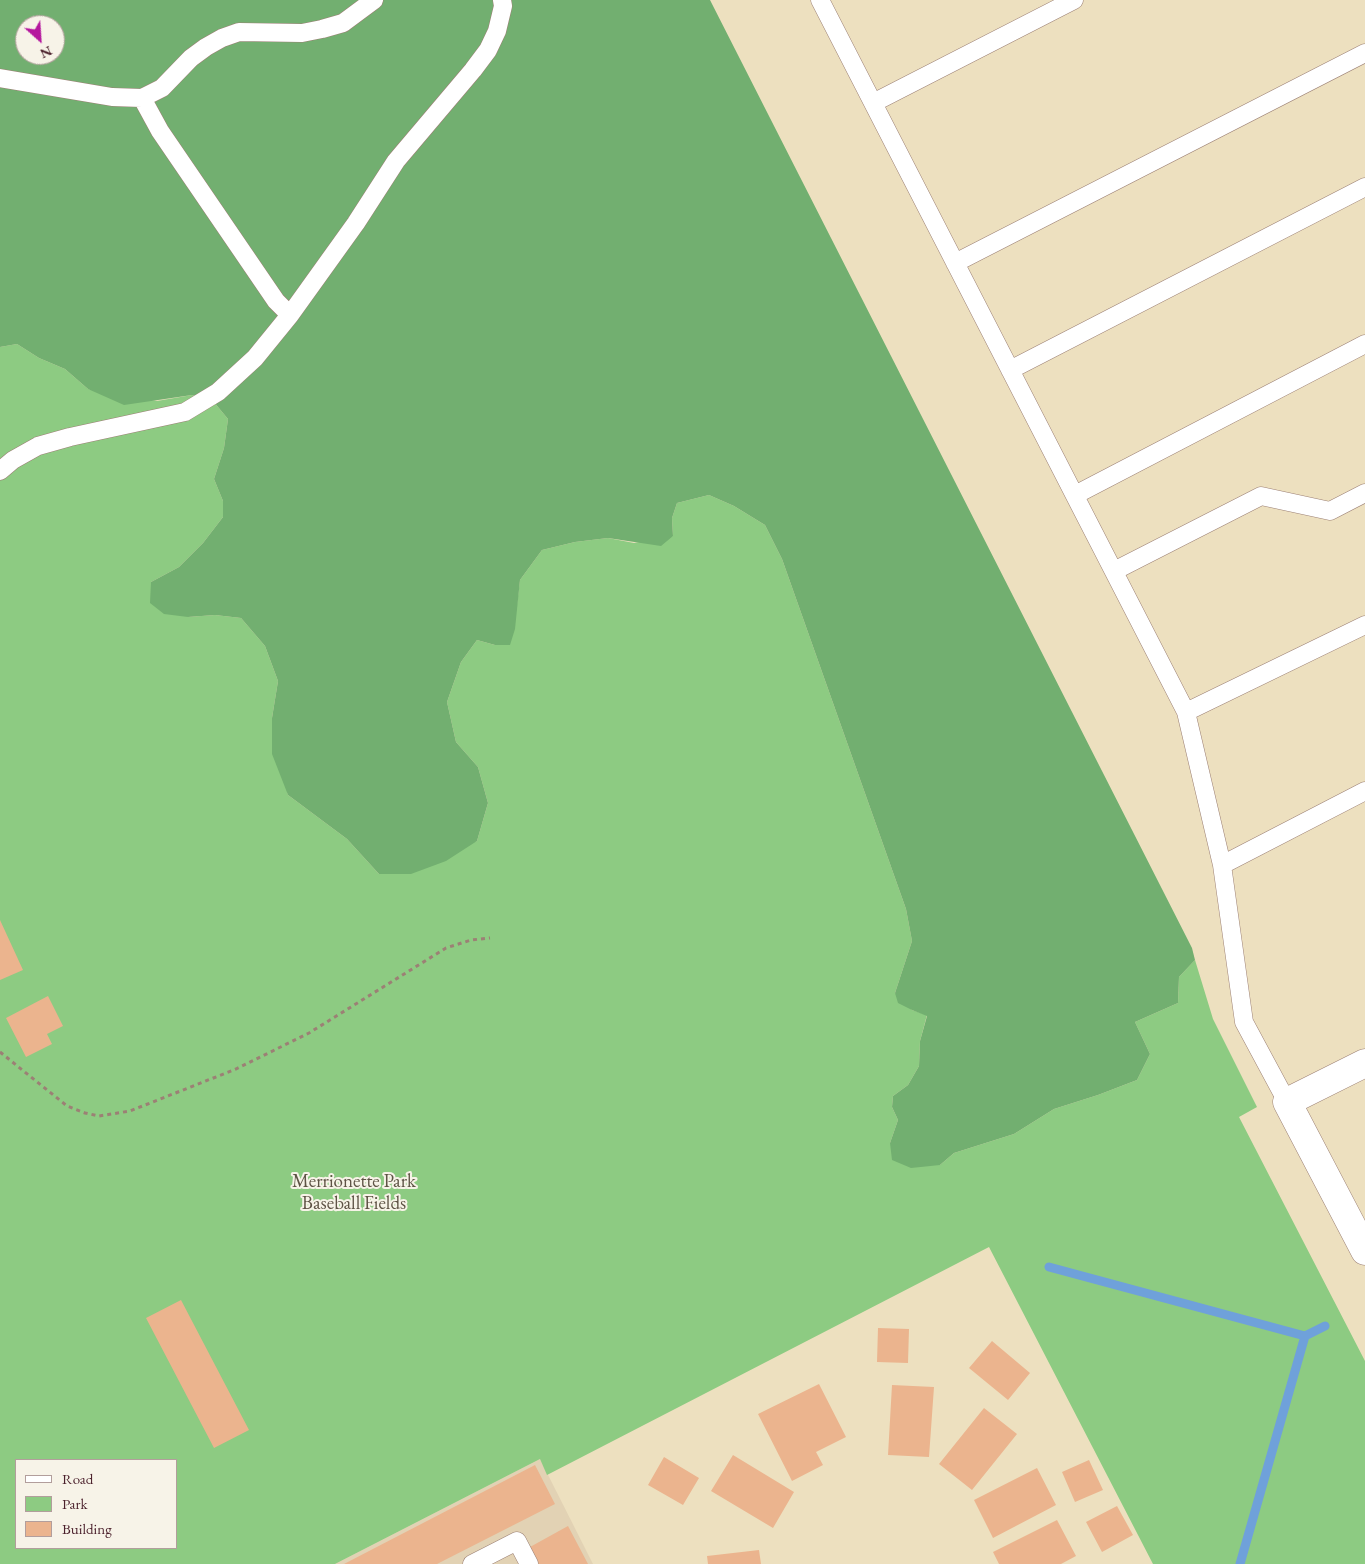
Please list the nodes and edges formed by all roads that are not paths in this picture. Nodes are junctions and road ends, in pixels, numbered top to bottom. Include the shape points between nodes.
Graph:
1 (374, 0) edge
2 (502, 0) edge
3 (820, 0) edge
4 (1074, 0) edge
5 (1365, 53) edge
6 (0, 78) edge
7 (142, 98) junction
8 (873, 103) junction
9 (1365, 187) edge
10 (956, 263) junction
11 (290, 315) junction
12 (1365, 344) edge
13 (1010, 370) junction
14 (0, 471) edge
15 (1365, 493) edge
16 (1074, 496) junction
17 (1114, 572) junction
18 (1365, 625) edge
19 (1186, 712) junction
20 (1365, 791) edge
21 (1222, 865) junction
22 (1365, 1063) edge
23 (1287, 1102) junction
24 (1365, 1252) edge
25 (472, 1564) edge
26 (529, 1564) edge

1 - 7 lane via 343,23 322,29 302,33 239,32 222,38 191,58 162,88
2 - 11 lane via 497,31 488,50 396,161
3 - 8 lane
4 - 8 lane
5 - 10 lane
6 - 7 lane via 112,97
7 - 11 lane via 160,131 276,301
8 - 10 lane
9 - 13 lane
10 - 13 lane
11 - 14 lane via 256,358 218,392 185,412 38,446
12 - 16 lane
13 - 16 lane
15 - 17 lane via 1330,511 1261,496
16 - 17 lane
17 - 19 lane
18 - 19 lane
19 - 21 lane
20 - 21 lane
21 - 23 lane via 1244,1022
22 - 23 street
23 - 24 street
25 - 26 lane via 517,1541

